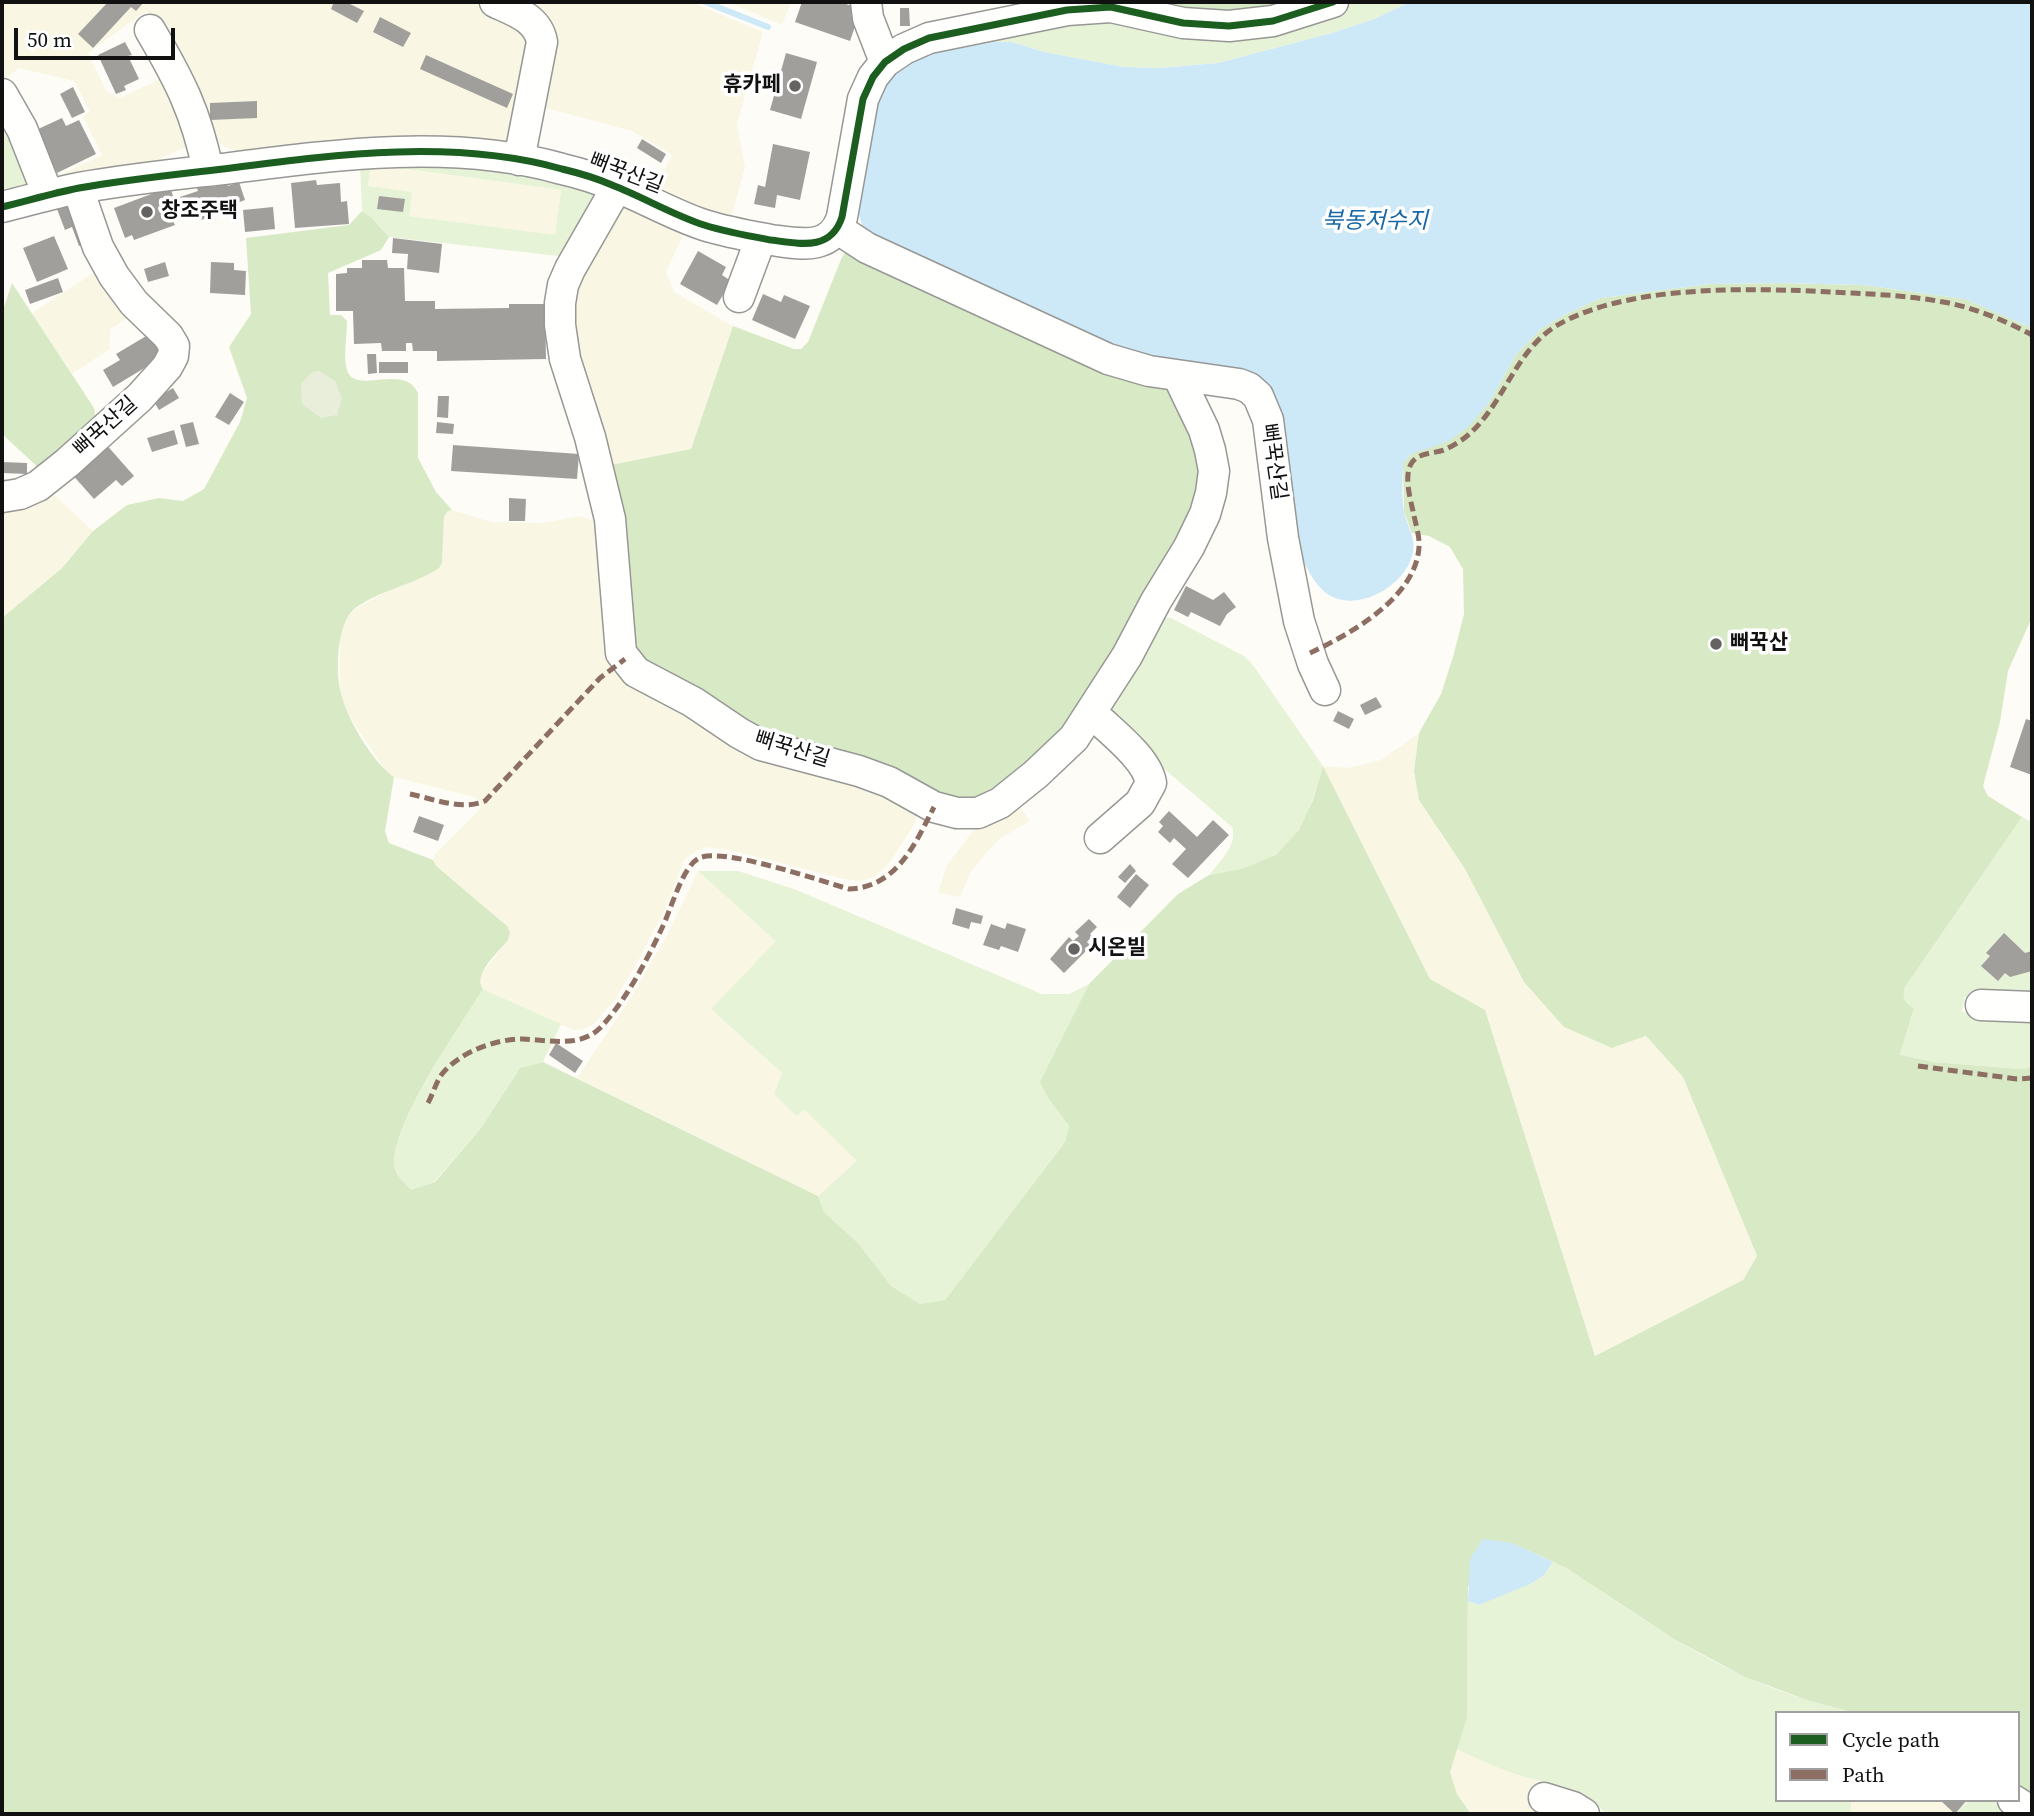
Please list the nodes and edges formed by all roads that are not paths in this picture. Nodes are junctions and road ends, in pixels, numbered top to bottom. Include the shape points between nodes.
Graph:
1 (495, 2) edge
2 (866, 2) edge
3 (1333, 2) edge
4 (1050, 7) edge
5 (150, 30) dead end
6 (885, 62) junction
7 (2, 94) edge
8 (519, 160) junction
9 (208, 170) junction
10 (617, 187) junction
11 (78, 188) junction
12 (48, 195) junction
13 (2, 207) edge
14 (838, 229) junction
15 (761, 238) junction
16 (739, 297) dead end
17 (1178, 376) junction
18 (2, 497) edge
19 (1325, 691) dead end
20 (1092, 713) junction
21 (1100, 838) dead end
22 (1981, 1005) dead end
23 (2032, 1007) edge
24 (1544, 1798) dead end
25 (2016, 1802) edge
26 (2032, 1812) edge
27 (1584, 1814) edge

1 - 8 street via 536,25 542,41
2 - 6 street
3 - 4 street via 1273,22 1229,26 1183,23 1111,7
4 - 6 street via 929,38
5 - 9 street via 181,83
6 - 14 street via 863,99
7 - 12 street
8 - 9 street, 뻐꾹산길 via 429,152
8 - 10 street, 뻐꾹산길
9 - 11 street, 뻐꾹산길
10 - 15 street, 뻐꾹산길 via 702,225
10 - 20 street, 뻐꾹산길 via 567,277 560,325 565,359 607,506 619,642 628,664 761,745 859,771 934,807 957,813 978,813 1000,803 1074,738
11 - 12 street, 뻐꾹산길
11 - 18 street, 뻐꾹산길 via 93,235 114,276 167,336 174,346 173,356 140,397 67,463 38,486
12 - 13 street, 뻐꾹산길
14 - 15 street, 뻐꾹산길 via 830,237 802,244
14 - 17 street, 뻐꾹산길 via 867,248 1108,359
15 - 16 street
17 - 19 street, 뻐꾹산길 via 1239,384 1258,396 1264,408 1299,621
17 - 20 street, 뻐꾹산길 via 1210,450 1212,493 1189,548
20 - 21 street via 1142,762 1151,783 1140,803
22 - 23 street
24 - 27 street
25 - 26 street

